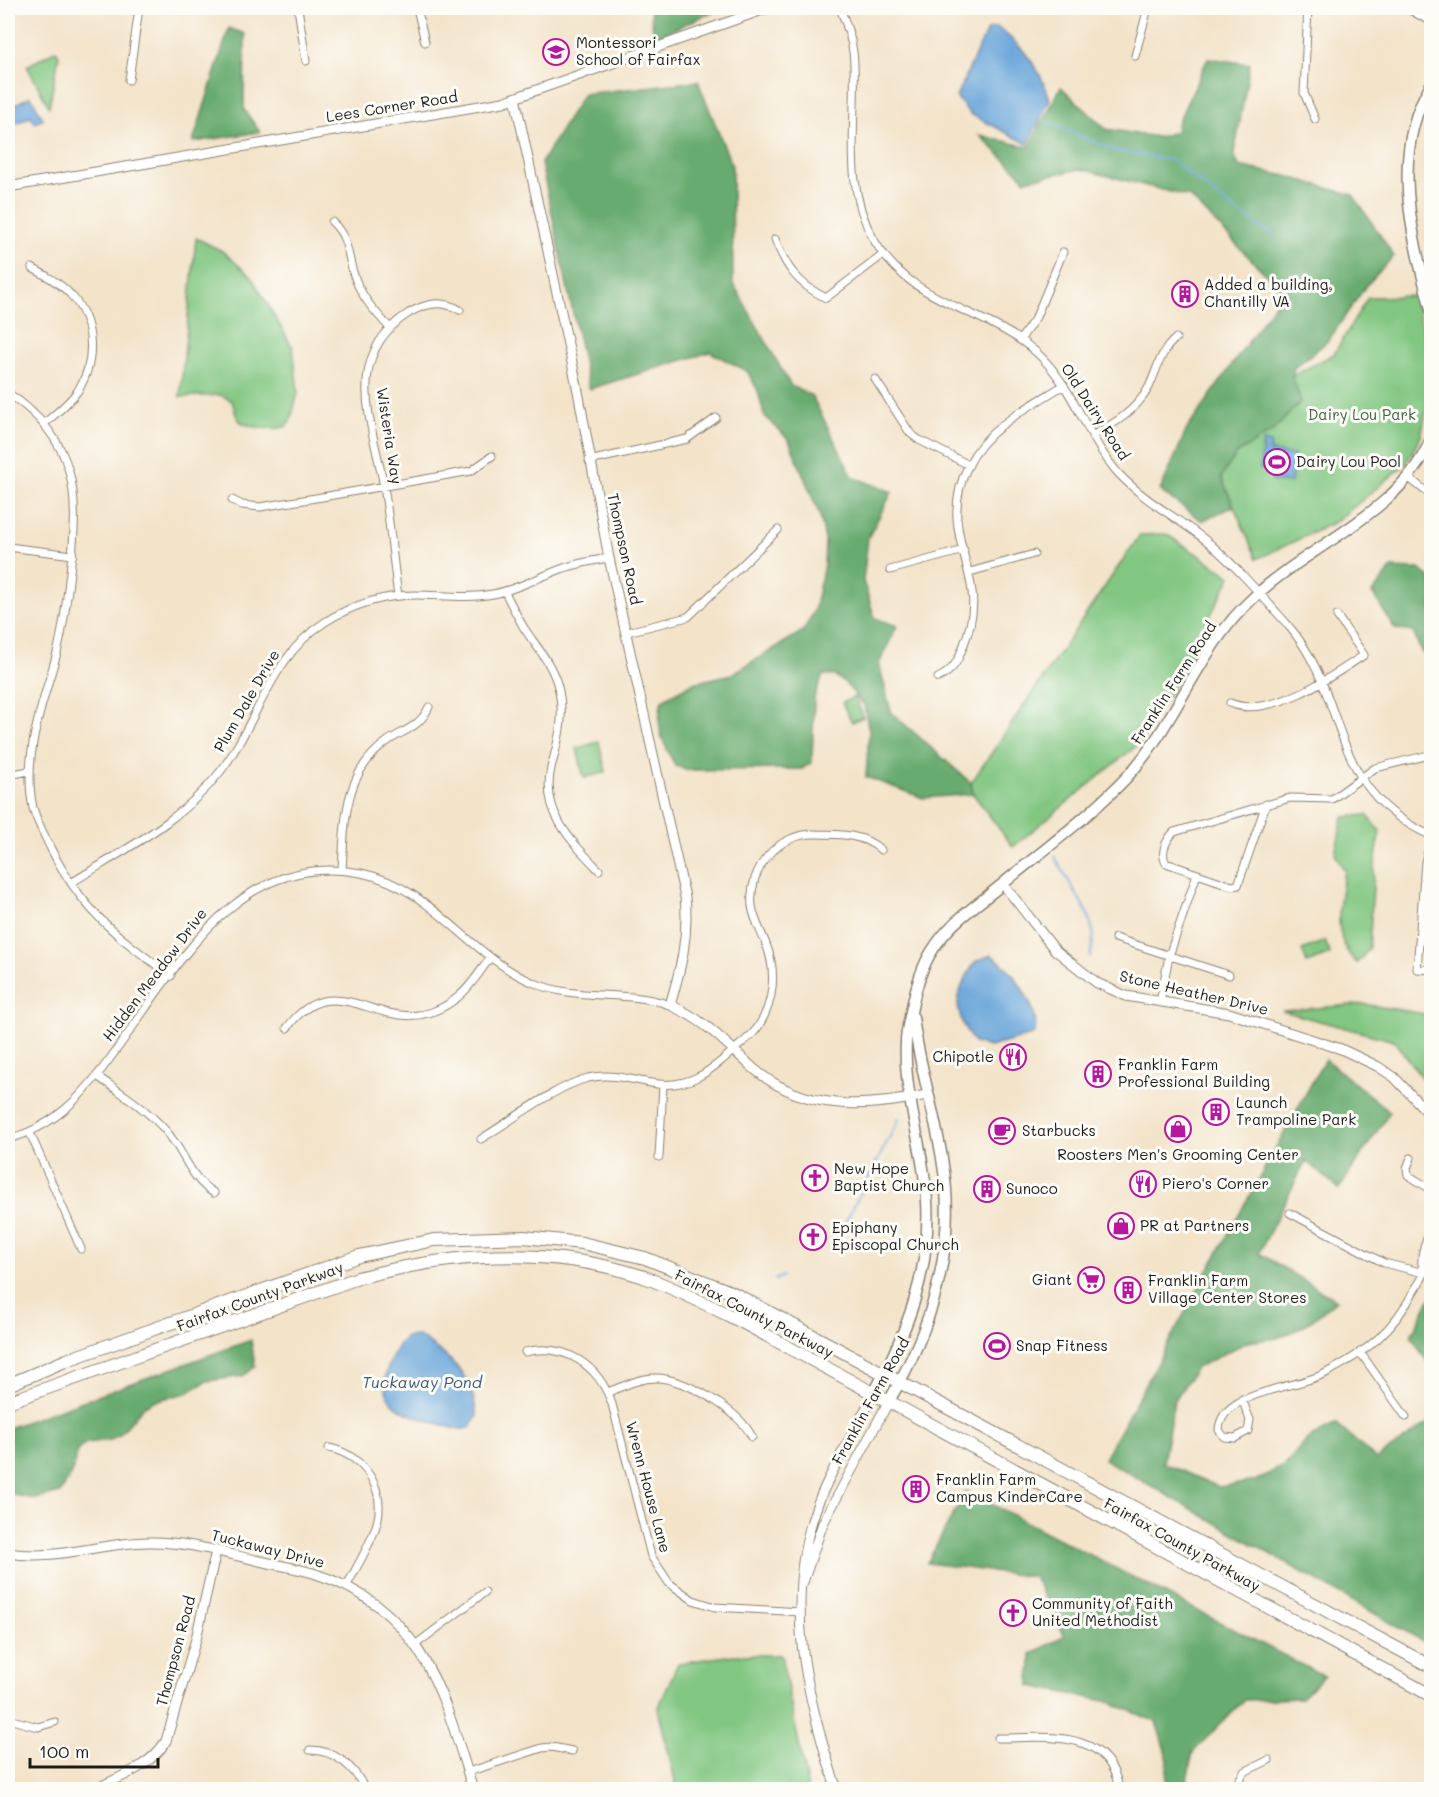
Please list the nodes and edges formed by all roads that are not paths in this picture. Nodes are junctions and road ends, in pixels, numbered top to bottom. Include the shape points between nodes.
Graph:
1 (139, 8) edge
2 (298, 8) edge
3 (417, 8) edge
4 (768, 8) edge
5 (840, 8) edge
6 (1148, 8) edge
7 (1308, 8) edge
8 (1406, 8) edge
9 (1431, 22) edge
10 (425, 42) dead end
11 (1135, 56) dead end
12 (306, 61) dead end
13 (129, 80) dead end
14 (1431, 83) edge
15 (515, 99) junction
16 (1315, 119) dead end
17 (8, 187) edge
18 (332, 222) dead end
19 (775, 239) dead end
20 (1063, 252) dead end
21 (884, 254) junction
22 (32, 268) dead end
23 (460, 310) dead end
24 (1431, 313) edge
25 (390, 328) junction
26 (1176, 338) dead end
27 (1020, 340) junction
28 (875, 378) dead end
29 (1064, 385) junction
30 (8, 393) edge
31 (716, 418) dead end
32 (44, 424) junction
33 (1092, 435) junction
34 (1431, 437) edge
35 (492, 456) dead end
36 (590, 461) junction
37 (969, 465) junction
38 (1409, 478) junction
39 (384, 487) junction
40 (1431, 496) edge
41 (232, 500) dead end
42 (778, 530) dead end
43 (8, 547) edge
44 (964, 550) junction
45 (73, 555) junction
46 (1034, 555) dead end
47 (609, 558) junction
48 (890, 570) dead end
49 (970, 572) junction
50 (505, 592) junction
51 (1258, 593) junction
52 (398, 596) junction
53 (1337, 616) dead end
54 (627, 632) junction
55 (938, 678) dead end
56 (1324, 682) junction
57 (1230, 702) dead end
58 (429, 707) dead end
59 (1431, 770) edge
60 (29, 771) junction
61 (8, 775) edge
62 (1360, 778) junction
63 (1266, 804) junction
64 (1431, 837) edge
65 (881, 850) dead end
66 (342, 870) junction
67 (599, 870) dead end
68 (1197, 874) junction
69 (71, 883) junction
70 (1003, 884) junction
71 (1115, 938) dead end
72 (1169, 956) junction
73 (490, 958) junction
74 (1431, 970) edge
75 (1229, 975) dead end
76 (171, 976) junction
77 (1160, 1002) junction
78 (670, 1005) junction
79 (912, 1010) junction
80 (287, 1028) dead end
81 (736, 1049) junction
82 (97, 1076) junction
83 (663, 1085) junction
84 (927, 1095) junction
85 (910, 1099) junction
86 (1431, 1117) edge
87 (30, 1133) junction
88 (8, 1139) edge
89 (481, 1139) dead end
90 (659, 1157) dead end
91 (1411, 1158) dead end
92 (1431, 1190) edge
93 (214, 1193) dead end
94 (1290, 1213) dead end
95 (1431, 1229) edge
96 (81, 1249) dead end
97 (1424, 1273) junction
98 (525, 1352) dead end
99 (1360, 1352) junction
100 (884, 1375) junction
101 (8, 1384) edge
102 (899, 1384) junction
103 (608, 1392) junction
104 (874, 1393) junction
105 (1242, 1399) junction
106 (888, 1401) junction
107 (8, 1402) edge
108 (1406, 1417) dead end
109 (752, 1437) dead end
110 (328, 1448) dead end
111 (216, 1551) junction
112 (9, 1553) edge
113 (8, 1566) edge
114 (346, 1587) junction
115 (801, 1587) junction
116 (485, 1592) dead end
117 (801, 1612) junction
118 (415, 1645) junction
119 (1431, 1667) edge
120 (1431, 1696) edge
121 (8, 1719) edge
122 (55, 1722) dead end
123 (998, 1738) dead end
124 (310, 1750) dead end
125 (572, 1751) dead end
126 (1269, 1760) dead end
127 (468, 1772) junction
128 (93, 1790) edge
129 (365, 1790) edge
130 (473, 1790) edge
131 (837, 1790) edge
132 (1119, 1790) edge
133 (1233, 1790) edge

1 - 13 street
2 - 12 street
3 - 10 street
4 - 15 street, Lees Corner Road
5 - 21 street, Old Dairy Road via 854,64 851,157 855,191 864,218
6 - 11 street
7 - 16 street via 1304,93
8 - 9 street
14 - 24 main road via 1411,137 1408,171 1416,253
15 - 17 street, Lees Corner Road
15 - 36 street, Thompson Road
18 - 25 street via 346,242 361,292
19 - 21 street via 792,274 826,298
20 - 27 street via 1036,317
21 - 27 street, Old Dairy Road via 920,288
22 - 32 street via 70,294 83,312 91,341 89,366 78,390
23 - 25 street, Wisteria Way via 445,303 426,305
25 - 39 street, Wisteria Way via 373,353 366,387
26 - 33 street via 1161,353 1149,386 1137,404 1117,422
27 - 29 street, Old Dairy Road via 1044,360
28 - 37 street via 910,433
29 - 33 street, Old Dairy Road
29 - 37 street via 999,427 977,450
30 - 32 street
31 - 36 street via 687,439
32 - 45 street via 62,453 73,485
33 - 51 street, Old Dairy Road via 1129,485 1209,543
34 - 38 main road, Franklin Farm Road
35 - 39 street via 471,471
36 - 47 street, Thompson Road
37 - 44 street via 957,503
38 - 40 street
38 - 51 main road, Franklin Farm Road via 1385,502 1290,566
39 - 41 street via 261,507
39 - 52 street, Wisteria Way
42 - 54 street via 688,617
43 - 45 street
44 - 48 street
44 - 49 street
45 - 60 street via 61,635 36,727
46 - 49 street
47 - 50 street, Plum Dale Drive via 558,570
47 - 54 street, Thompson Road
49 - 55 street via 974,601 969,632 957,662
50 - 52 street, Plum Dale Drive via 470,597
50 - 67 street via 548,662 558,688 561,732 549,784 555,814 568,838
51 - 56 street, Old Dairy Road via 1296,636
51 - 70 main road, Franklin Farm Road via 1203,661 1168,723 1140,762 1100,803
52 - 69 street, Plum Dale Drive via 354,607 304,638 282,663 239,745 202,793 174,817
53 - 56 street via 1364,655
54 - 78 street, Thompson Road via 686,908 685,950
56 - 57 street via 1261,705 1238,706
56 - 62 street, Old Dairy Road via 1345,750
58 - 66 street via 419,723 379,748 360,769 346,809
59 - 62 street via 1429,755 1385,764
60 - 61 street
60 - 69 street via 34,810
62 - 63 street via 1332,799 1290,798
62 - 64 street, Old Dairy Road via 1401,820
63 - 68 street via 1238,885
63 - 68 street via 1174,832 1165,848 1166,863
64 - 74 street via 1425,862 1417,969
65 - 81 street via 858,837 816,834 793,838 764,859 753,883 752,907 770,956 772,986 762,1021
66 - 73 street, Hidden Meadow Drive via 380,878 412,893
66 - 76 street, Hidden Meadow Drive via 285,877 240,898 214,920
68 - 72 street
69 - 76 street via 105,925
70 - 77 street, Stone Heather Drive via 1048,942 1075,968 1115,992
70 - 79 main road, Franklin Farm Road via 954,922 939,940 922,969
71 - 72 street
72 - 75 street
72 - 77 street
73 - 78 street, Hidden Meadow Drive via 524,979 552,990 630,996
73 - 80 street via 459,996 437,1010 400,1016 333,999 310,1005
76 - 82 street, Hidden Meadow Drive
77 - 86 street, Stone Heather Drive via 1229,1013 1360,1057 1394,1077
78 - 81 street, Hidden Meadow Drive via 698,1019
79 - 84 main road, Franklin Farm Road
79 - 85 main road, Franklin Farm Road via 906,1041
81 - 83 street via 701,1077
81 - 85 street, Hidden Meadow Drive via 777,1084 811,1099 850,1105
82 - 87 street, Hidden Meadow Drive via 67,1109
82 - 93 street via 160,1124 194,1175
83 - 89 street via 613,1075 588,1078 566,1087
83 - 90 street
84 - 85 street, Hidden Meadow Drive
84 - 102 main road, Franklin Farm Road via 944,1172 946,1236 931,1311
85 - 100 main road, Franklin Farm Road via 926,1185 926,1249 909,1322
87 - 88 street, Hidden Meadow Drive
87 - 96 street
91 - 92 street via 1408,1175
94 - 97 street via 1384,1263
95 - 97 street via 1422,1256
97 - 99 street via 1393,1326
98 - 103 street, Wrenn House Lane via 544,1349 577,1359 597,1373
99 - 105 street via 1317,1378
99 - 108 street
100 - 101 highway, Fairfax County Parkway via 733,1293 645,1258 571,1242 489,1236 434,1240 359,1256
100 - 102 highway, Fairfax County Parkway
100 - 104 main road, Franklin Farm Road
102 - 106 main road, Franklin Farm Road
102 - 119 highway, Fairfax County Parkway
103 - 109 street via 647,1378 670,1379 735,1413
103 - 117 street, Wrenn House Lane via 651,1556 669,1583 693,1600 715,1607
104 - 106 highway, Fairfax County Parkway
104 - 107 highway, Fairfax County Parkway via 666,1285 605,1266 517,1256 437,1261 358,1278
104 - 115 street, Franklin Farm Road via 817,1506 802,1557
105 - 105 street via 1222,1417 1219,1430 1224,1437 1235,1438 1248,1431 1250,1420
106 - 115 street, Franklin Farm Road via 823,1523
106 - 120 highway, Fairfax County Parkway
110 - 114 street via 345,1453 364,1466 378,1498 375,1529
111 - 112 street, Tuckaway Drive via 149,1542 58,1555
111 - 114 street, Tuckaway Drive via 306,1571
111 - 128 street, Thompson Road via 196,1639 166,1741 143,1766
112 - 113 street
114 - 118 street, Tuckaway Drive via 381,1610
115 - 117 street, Franklin Farm Road
116 - 118 street
117 - 131 street, Franklin Farm Road via 807,1692
118 - 127 street, Tuckaway Drive via 439,1684
121 - 122 street via 38,1727
123 - 132 street via 1066,1738 1086,1744 1105,1758
124 - 129 street via 341,1759
125 - 127 street via 542,1749
126 - 133 street via 1244,1772
127 - 130 street, Tuckaway Drive

